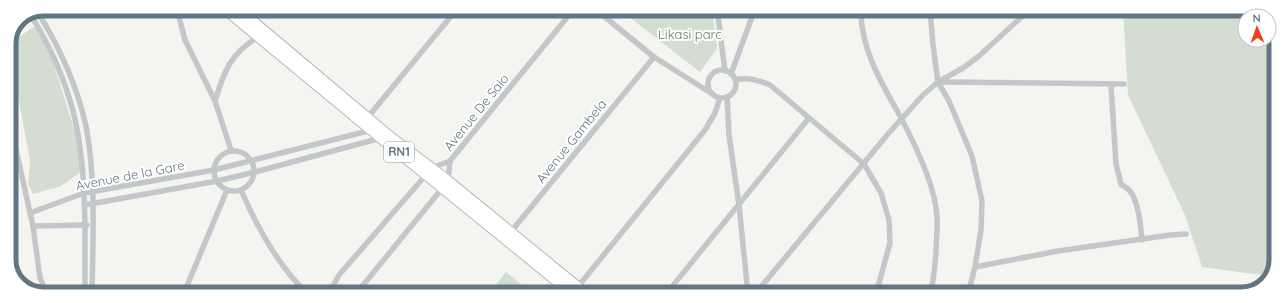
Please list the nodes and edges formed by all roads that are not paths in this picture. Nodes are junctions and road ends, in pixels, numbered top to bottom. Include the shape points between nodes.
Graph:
1 (179, 16) edge
2 (233, 16) edge
3 (246, 16) edge
4 (451, 16) edge
5 (568, 16) edge
6 (603, 16) edge
7 (719, 16) edge
8 (752, 16) edge
9 (860, 16) edge
10 (931, 16) edge
11 (1022, 16) edge
12 (40, 17) edge
13 (33, 18) edge
14 (258, 37) junction
15 (654, 58) junction
16 (725, 71) junction
17 (731, 74) junction
18 (735, 80) junction
19 (938, 82) junction
20 (72, 83) junction
21 (1124, 84) dead end
22 (65, 85) junction
23 (1111, 85) junction
24 (714, 95) junction
25 (727, 97) junction
26 (720, 98) junction
27 (215, 101) junction
28 (368, 117) junction
29 (810, 118) junction
30 (901, 119) junction
31 (380, 133) junction
32 (16, 150) edge
33 (231, 150) junction
34 (253, 161) junction
35 (450, 161) junction
36 (864, 164) junction
37 (214, 170) junction
38 (429, 171) junction
39 (255, 172) junction
40 (217, 181) junction
41 (445, 184) junction
42 (227, 190) junction
43 (241, 190) junction
44 (92, 192) junction
45 (84, 194) junction
46 (93, 204) junction
47 (85, 205) junction
48 (739, 205) junction
49 (30, 213) junction
50 (92, 224) junction
51 (84, 225) junction
52 (33, 226) junction
53 (1186, 234) dead end
54 (508, 235) junction
55 (1142, 240) junction
56 (975, 267) junction
57 (44, 287) edge
58 (85, 287) edge
59 (92, 287) edge
60 (187, 287) edge
61 (301, 287) edge
62 (332, 287) edge
63 (362, 287) edge
64 (570, 287) edge
65 (580, 287) edge
66 (672, 287) edge
67 (747, 287) edge
68 (761, 287) edge
69 (878, 287) edge
70 (931, 287) edge
71 (970, 287) edge

1 - 27 street via 185,40
2 - 14 highway, RN1
3 - 28 highway, RN1
4 - 28 street
5 - 35 street, Avenue De Saio
6 - 15 street
7 - 16 street
8 - 17 street
9 - 30 street via 868,51
10 - 19 street
11 - 19 street via 979,56
12 - 20 street via 50,32
13 - 22 street
14 - 27 street via 245,45 225,70
14 - 31 highway, RN1
15 - 24 street
15 - 54 street, Avenue Gambela
16 - 17 street
16 - 24 street via 717,72 710,77 709,89
17 - 18 street
18 - 25 street via 734,90
18 - 29 street via 752,79 770,86
19 - 23 street
19 - 30 street
19 - 56 street via 949,101 972,156 982,201 981,230
20 - 22 street
20 - 44 street via 85,124
21 - 23 street
22 - 45 street via 74,113 80,147
23 - 55 street via 1116,164 1121,184 1130,190 1137,208
24 - 26 street
25 - 26 street
25 - 48 street
26 - 65 street via 716,112 705,130
27 - 33 street
28 - 31 highway, RN1
29 - 36 street
29 - 48 street
30 - 36 street
30 - 70 street via 922,160 935,203 935,262
31 - 34 street
31 - 38 highway, RN1
31 - 39 street
32 - 49 street
33 - 34 street via 244,152
33 - 37 street via 217,159
34 - 37 street, Avenue de la Gare
34 - 39 street
35 - 38 street, Avenue De Saio
35 - 41 street
36 - 68 street
36 - 69 street via 881,193 890,220 890,243
37 - 40 street
37 - 44 street, Avenue de la Gare
38 - 41 highway, RN1
38 - 62 street, Avenue De Saio via 339,274
39 - 40 street
39 - 43 street via 251,183
40 - 42 street
40 - 46 street
41 - 54 highway, RN1
41 - 63 street
42 - 43 street
42 - 60 street
43 - 61 street via 270,246
44 - 45 street, Avenue de la Gare
44 - 46 street
45 - 47 street
45 - 49 street, Avenue de la Gare
46 - 47 street
46 - 50 street
47 - 51 street
48 - 66 street
48 - 67 street
49 - 52 street
50 - 51 street
50 - 59 street
51 - 52 street
51 - 58 street
52 - 57 street via 40,278
53 - 55 street
54 - 64 highway, RN1
55 - 56 street
56 - 71 street

